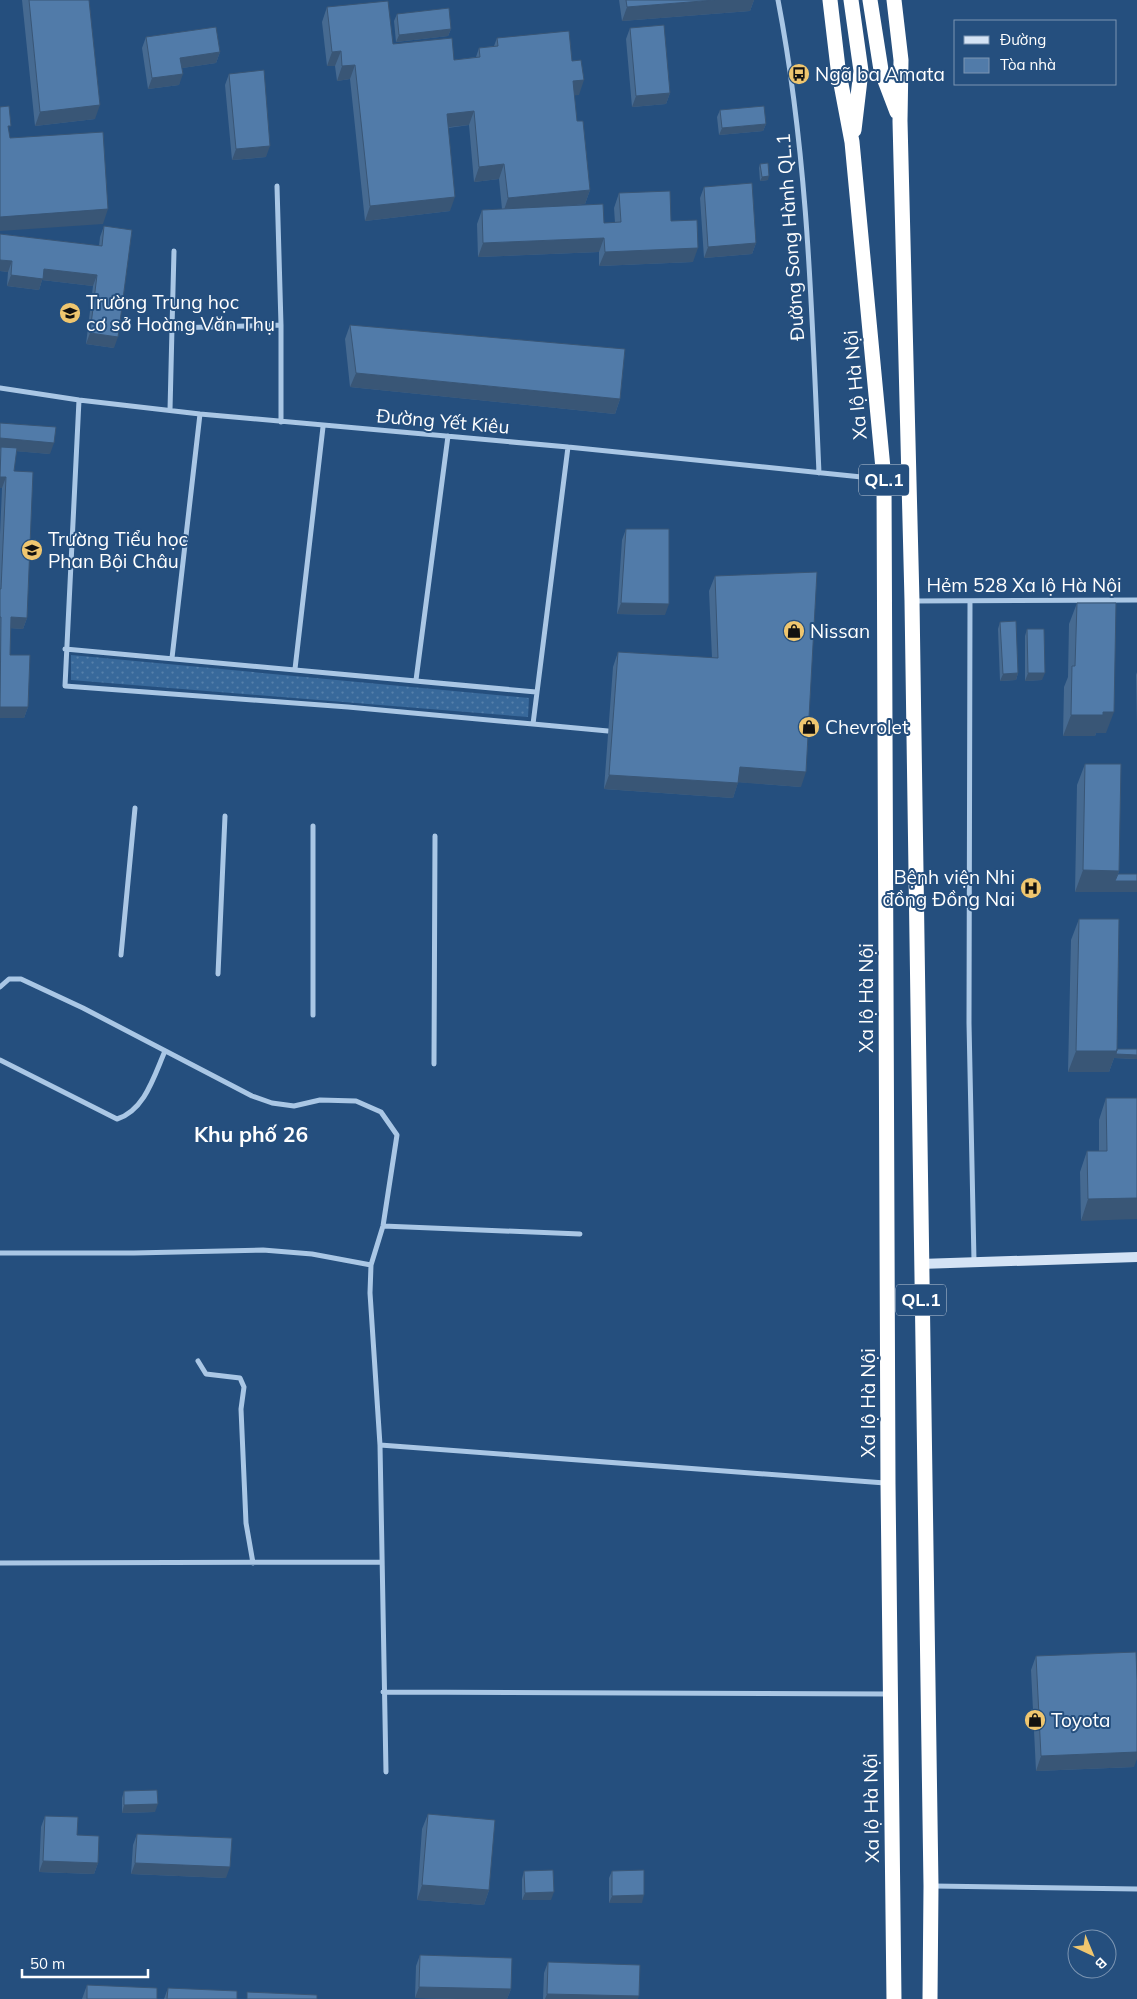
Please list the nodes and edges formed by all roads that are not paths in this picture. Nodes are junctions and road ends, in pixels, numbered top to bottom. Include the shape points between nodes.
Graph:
1 (778, 0) edge
2 (830, 0) edge
3 (851, 0) edge
4 (870, 0) edge
5 (894, 0) edge
6 (900, 121) junction
7 (852, 142) junction
8 (277, 186) dead end
9 (174, 251) dead end
10 (281, 325) junction
11 (172, 328) junction
12 (0, 388) edge
13 (79, 400) junction
14 (170, 410) junction
15 (200, 414) junction
16 (281, 422) junction
17 (323, 427) junction
18 (448, 436) junction
19 (568, 447) junction
20 (819, 472) junction
21 (884, 479) junction
22 (1137, 600) edge
23 (912, 601) junction
24 (970, 601) junction
25 (66, 649) junction
26 (172, 658) junction
27 (295, 669) junction
28 (416, 680) junction
29 (536, 692) junction
30 (533, 724) junction
31 (608, 731) dead end
32 (135, 808) dead end
33 (225, 816) dead end
34 (313, 826) dead end
35 (435, 836) dead end
36 (121, 956) dead end
37 (218, 974) dead end
38 (0, 987) edge
39 (313, 1015) dead end
40 (165, 1051) junction
41 (0, 1060) edge
42 (434, 1064) dead end
43 (383, 1226) junction
44 (580, 1234) dead end
45 (0, 1253) edge
46 (1137, 1257) edge
47 (974, 1261) junction
48 (920, 1264) junction
49 (371, 1265) junction
50 (198, 1362) dead end
51 (380, 1445) junction
52 (888, 1484) junction
53 (381, 1562) junction
54 (0, 1563) edge
55 (253, 1563) junction
56 (384, 1692) junction
57 (890, 1694) junction
58 (386, 1772) dead end
59 (931, 1886) junction
60 (1137, 1890) edge
61 (894, 1999) edge
62 (930, 1999) edge

1 - 20 street, Đường Song Hành QL.1 via 800,154 810,261
2 - 7 highway, Xa lộ Hà Nội / QL.1 via 838,68
3 - 7 highway, QL.1 via 861,71
4 - 6 highway, QL.1 via 881,70
5 - 6 highway, QL.1 via 901,60
6 - 23 highway, QL.1
7 - 21 highway, Xa lộ Hà Nội / QL.1
8 - 10 street
9 - 11 street
10 - 11 street
10 - 16 street
11 - 14 street
12 - 13 street, Đường Yết Kiêu
13 - 14 street, Đường Yết Kiêu
13 - 25 street
14 - 15 street, Đường Yết Kiêu
15 - 16 street, Đường Yết Kiêu
15 - 26 street
16 - 17 street, Đường Yết Kiêu
17 - 18 street, Đường Yết Kiêu
17 - 27 street
18 - 19 street, Đường Yết Kiêu
18 - 28 street
19 - 20 street, Đường Yết Kiêu
19 - 29 street
20 - 21 street, Đường Yết Kiêu
21 - 52 highway, Xa lộ Hà Nội / QL.1
22 - 24 street, Hẻm 528 Xa lộ Hà Nội
23 - 24 street, Hẻm 528 Xa lộ Hà Nội
23 - 48 highway, QL.1
24 - 47 street via 969,1023
25 - 26 street
25 - 30 street via 65,686
26 - 27 street
27 - 28 street
28 - 29 street
29 - 30 street
30 - 31 street
32 - 36 street
33 - 37 street
34 - 39 street
35 - 42 street
38 - 40 street via 9,979 21,979
40 - 41 street via 142,1101 130,1115 118,1119
40 - 43 street via 272,1103 294,1106 320,1100 356,1101 381,1112 396,1135
43 - 44 street
43 - 49 street
45 - 49 street via 263,1250 312,1254
46 - 47 street
47 - 48 street
48 - 59 highway, QL.1
49 - 51 street
50 - 55 street via 206,1374 240,1378 244,1387 242,1454 246,1523
51 - 52 street
51 - 53 street
52 - 57 highway, Xa lộ Hà Nội / QL.1
53 - 55 street
53 - 56 street
54 - 55 street
56 - 57 street
56 - 58 street
57 - 61 highway, Xa lộ Hà Nội / QL.1
59 - 60 street
59 - 62 highway, QL.1

